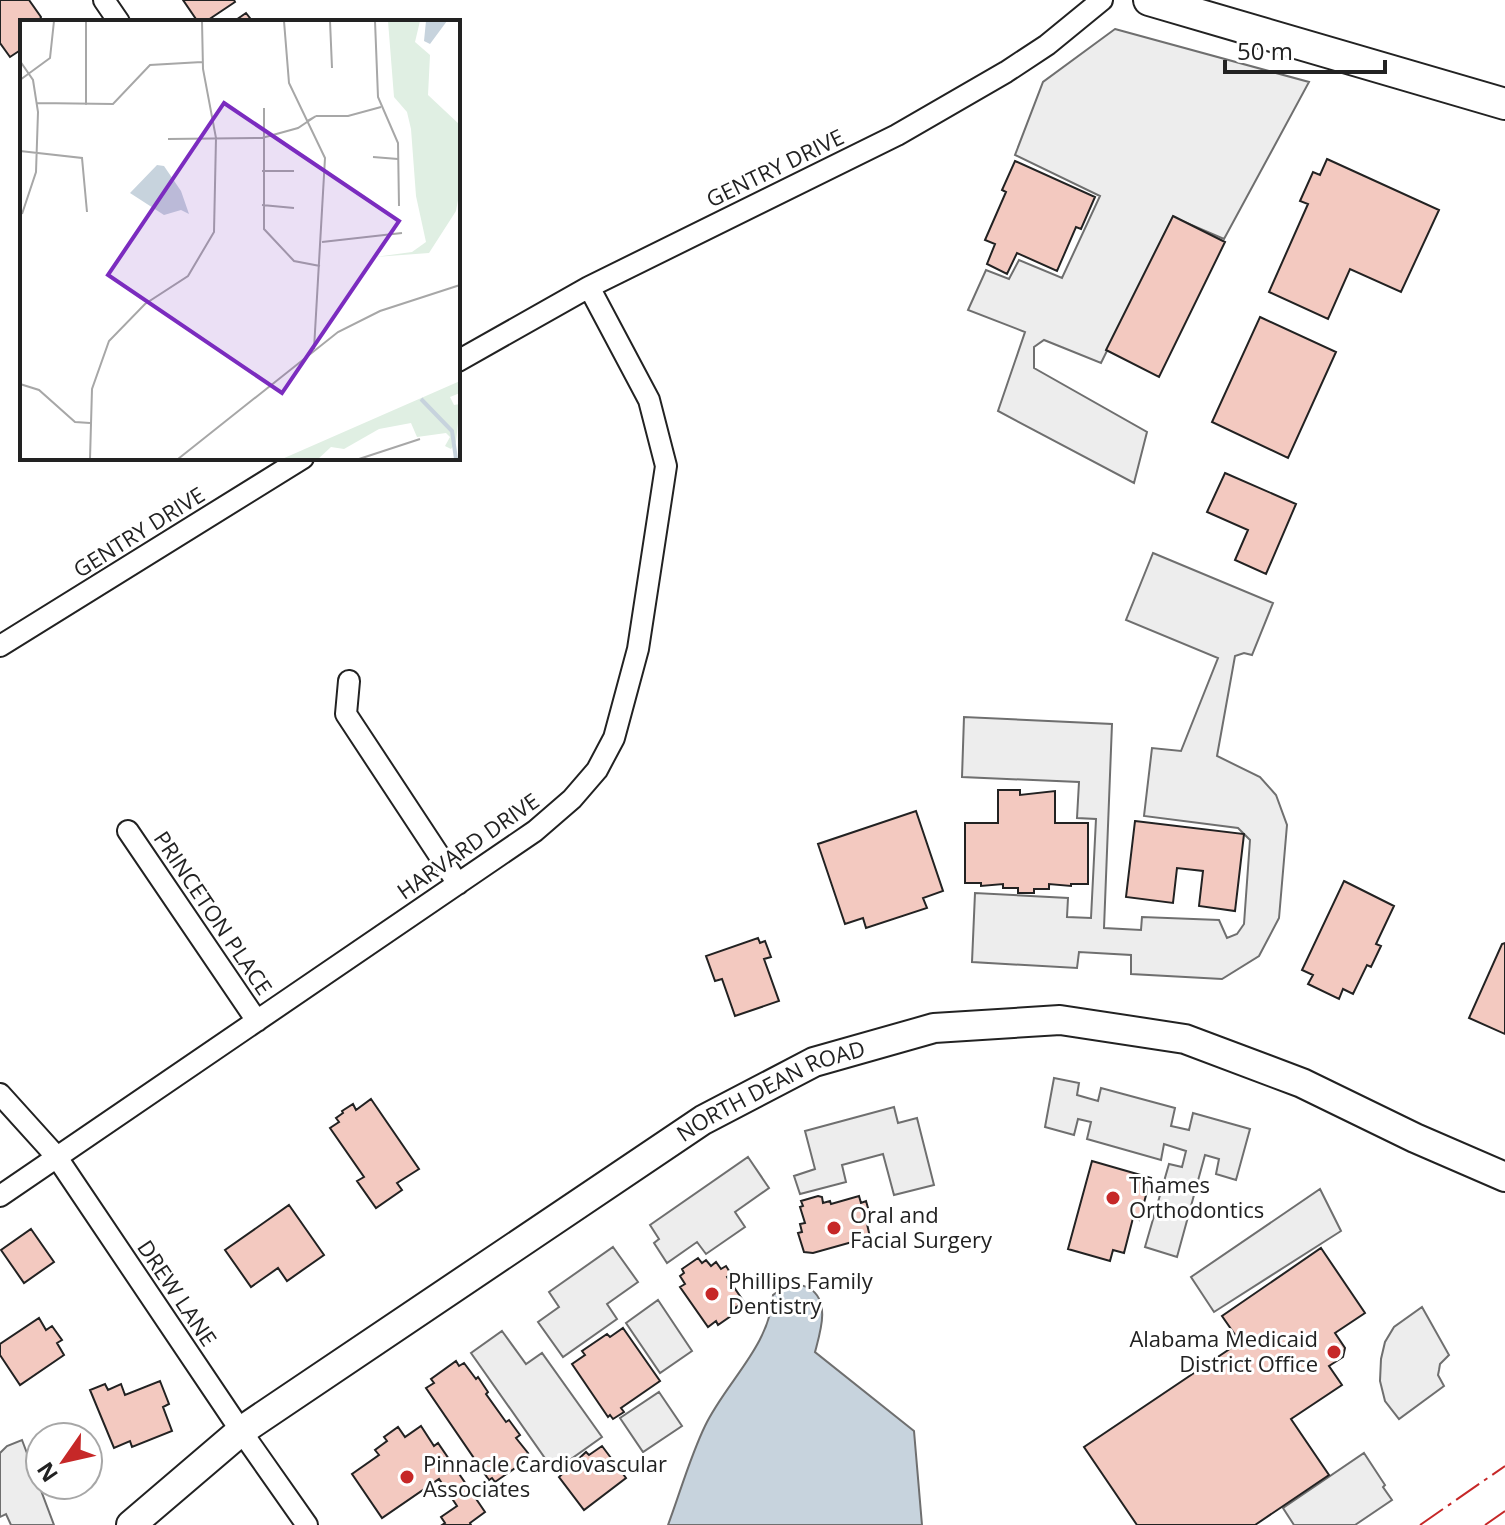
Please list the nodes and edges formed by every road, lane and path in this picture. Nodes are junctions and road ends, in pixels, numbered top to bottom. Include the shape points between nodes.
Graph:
1 (104, 0) edge
2 (1102, 0) edge
3 (1149, 0) edge
4 (118, 20) edge
5 (1505, 104) edge
6 (589, 287) junction
7 (460, 360) edge
8 (300, 460) edge
9 (0, 646) edge
10 (349, 681) dead end
11 (128, 831) dead end
12 (458, 884) junction
13 (257, 1021) junction
14 (0, 1094) edge
15 (56, 1156) junction
16 (1505, 1177) edge
17 (0, 1196) edge
18 (241, 1431) junction
19 (131, 1525) edge
20 (307, 1525) edge

1 - 4 street
2 - 6 street, GENTRY DRIVE via 1047,45 897,135
3 - 5 main road
6 - 7 street, GENTRY DRIVE
6 - 12 street, HARVARD DRIVE via 649,400 666,466 638,649 614,738 597,770 535,831
8 - 9 street, GENTRY DRIVE
10 - 12 street via 346,714
11 - 13 street, PRINCETON PLACE
12 - 13 street, HARVARD DRIVE
13 - 15 street, HARVARD DRIVE
14 - 15 street, DREW LANE
15 - 17 street, HARVARD DRIVE
15 - 18 street, DREW LANE
16 - 18 street, NORTH DEAN ROAD via 1302,1083 1185,1039 1060,1020 934,1028 814,1062 703,1120
18 - 19 street, NORTH DEAN ROAD
18 - 20 street, DREW LANE

